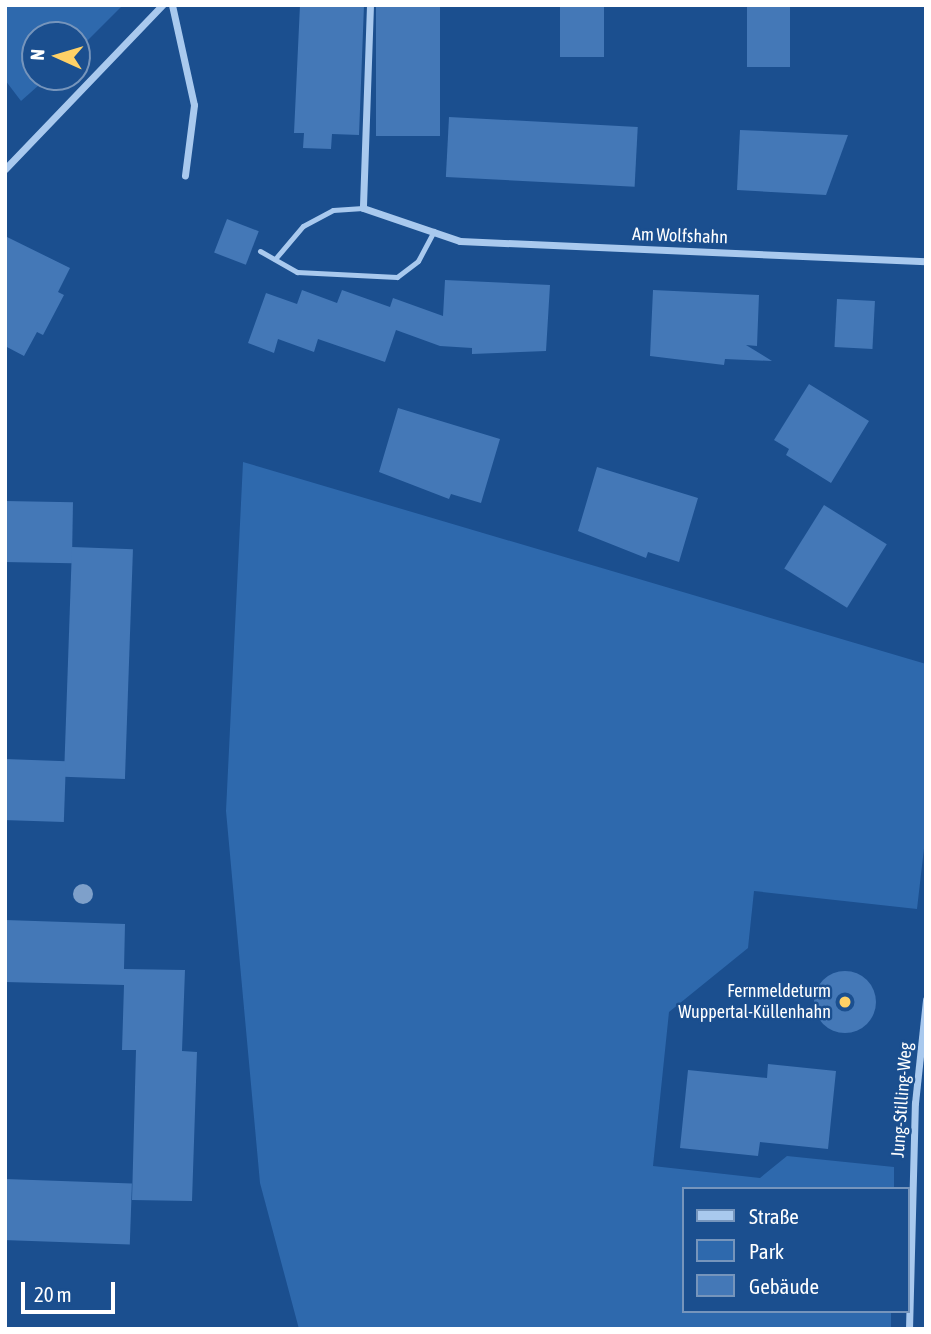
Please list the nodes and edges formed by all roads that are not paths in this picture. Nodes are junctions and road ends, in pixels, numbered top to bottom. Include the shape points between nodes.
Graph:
1 (162, 5) edge
2 (172, 5) edge
3 (370, 5) edge
4 (5, 169) edge
5 (185, 175) dead end
6 (363, 208) junction
7 (434, 231) junction
8 (260, 251) dead end
9 (275, 259) junction
10 (926, 261) edge
11 (926, 1000) edge
12 (910, 1291) edge

1 - 4 street
2 - 5 street via 194,105
3 - 6 street
6 - 7 street, Am Wolfshahn
6 - 9 lane via 333,210 303,226
7 - 9 lane via 418,261 397,277 297,272
7 - 10 street, Am Wolfshahn via 460,241
8 - 9 lane
11 - 12 street, Jung-Stilling-Weg via 915,1103

